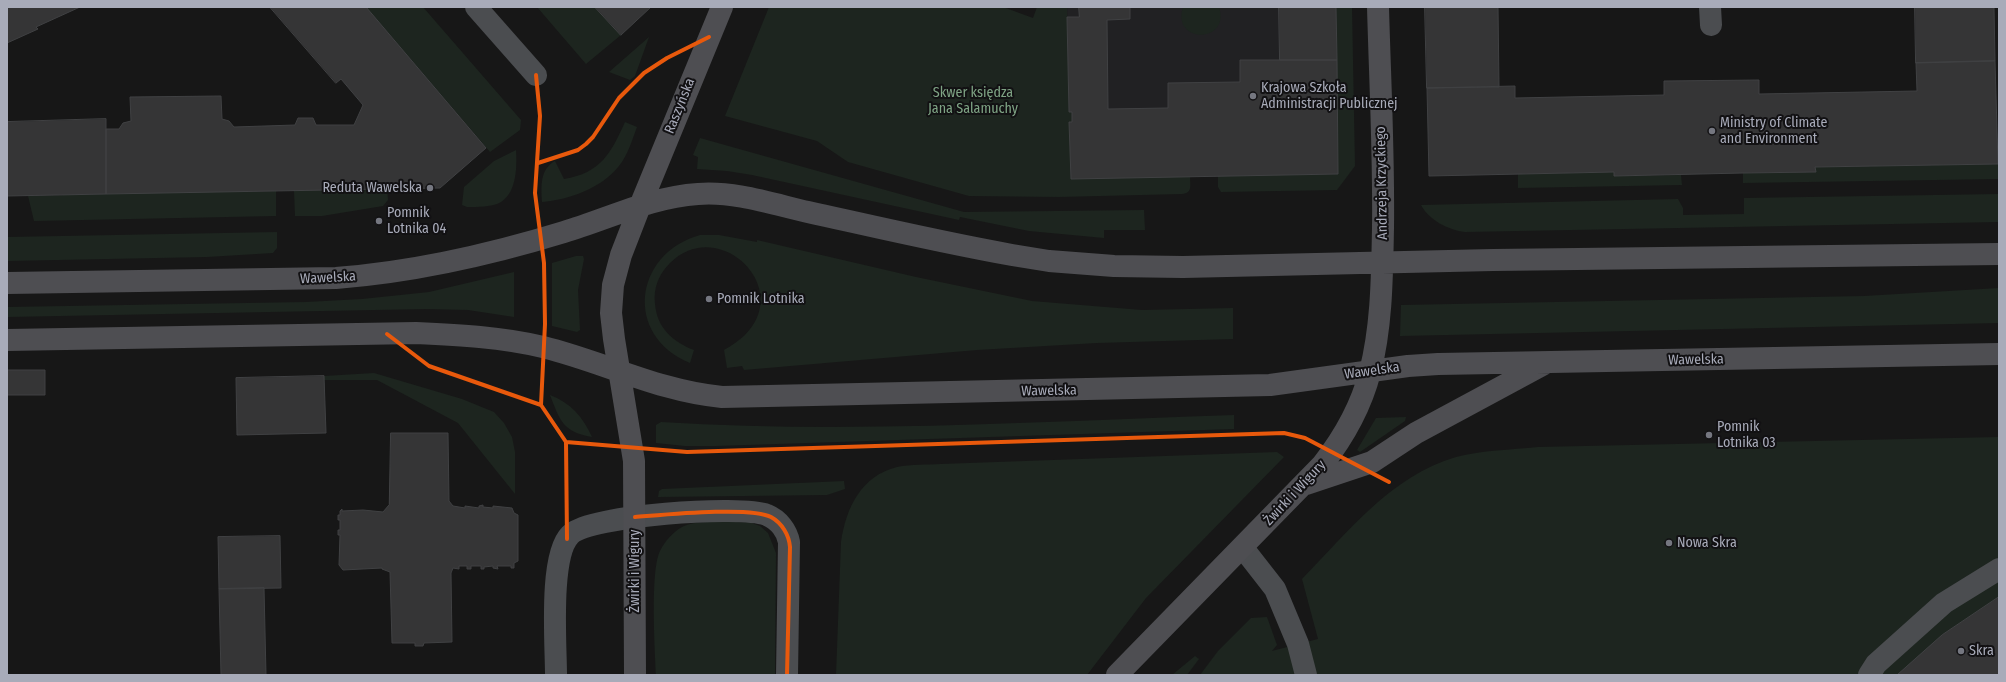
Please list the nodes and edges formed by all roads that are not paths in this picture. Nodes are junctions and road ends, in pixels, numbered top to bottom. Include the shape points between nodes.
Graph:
1 (476, 7) edge
2 (722, 7) edge
3 (1378, 7) edge
4 (536, 75) dead end
5 (640, 206) junction
6 (1999, 254) edge
7 (1383, 263) junction
8 (7, 283) edge
9 (7, 340) edge
10 (1999, 354) edge
11 (1546, 363) junction
12 (1370, 372) junction
13 (620, 373) junction
14 (1305, 484) junction
15 (635, 517) junction
16 (1243, 548) junction
17 (1999, 570) edge
18 (556, 675) edge
19 (635, 675) edge
20 (787, 675) edge
21 (1116, 675) edge
22 (1306, 675) edge
23 (1869, 675) edge

1 - 4 street
2 - 5 main road, Raszyńska
3 - 7 main road, Andrzeja Krzyckiego
5 - 7 main road, Wawelska via 681,196 716,194 750,199 982,250 1071,263 1150,267
5 - 8 main road, Wawelska via 569,230 461,261 389,273 336,278
5 - 13 main road, Raszyńska via 613,284 612,327
6 - 7 main road
7 - 12 main road, Żwirki i Wigury via 1379,322
9 - 13 main road via 416,333 460,335 544,347
10 - 11 main road, Wawelska
11 - 12 main road, Wawelska via 1438,364
11 - 14 main road via 1422,430 1372,462
12 - 13 main road, Wawelska via 1270,385 746,398 722,398 680,392
12 - 14 main road, Żwirki i Wigury via 1354,415 1340,441
13 - 15 main road, Żwirki i Wigury via 633,448
14 - 16 main road, Żwirki i Wigury
15 - 18 street via 579,529 570,535 564,544 556,582
15 - 19 main road, Żwirki i Wigury
15 - 20 street via 694,512 755,512 771,517 780,524 790,547
16 - 21 main road, Żwirki i Wigury
16 - 22 street via 1275,589 1298,644
17 - 23 street via 1944,603 1876,664

